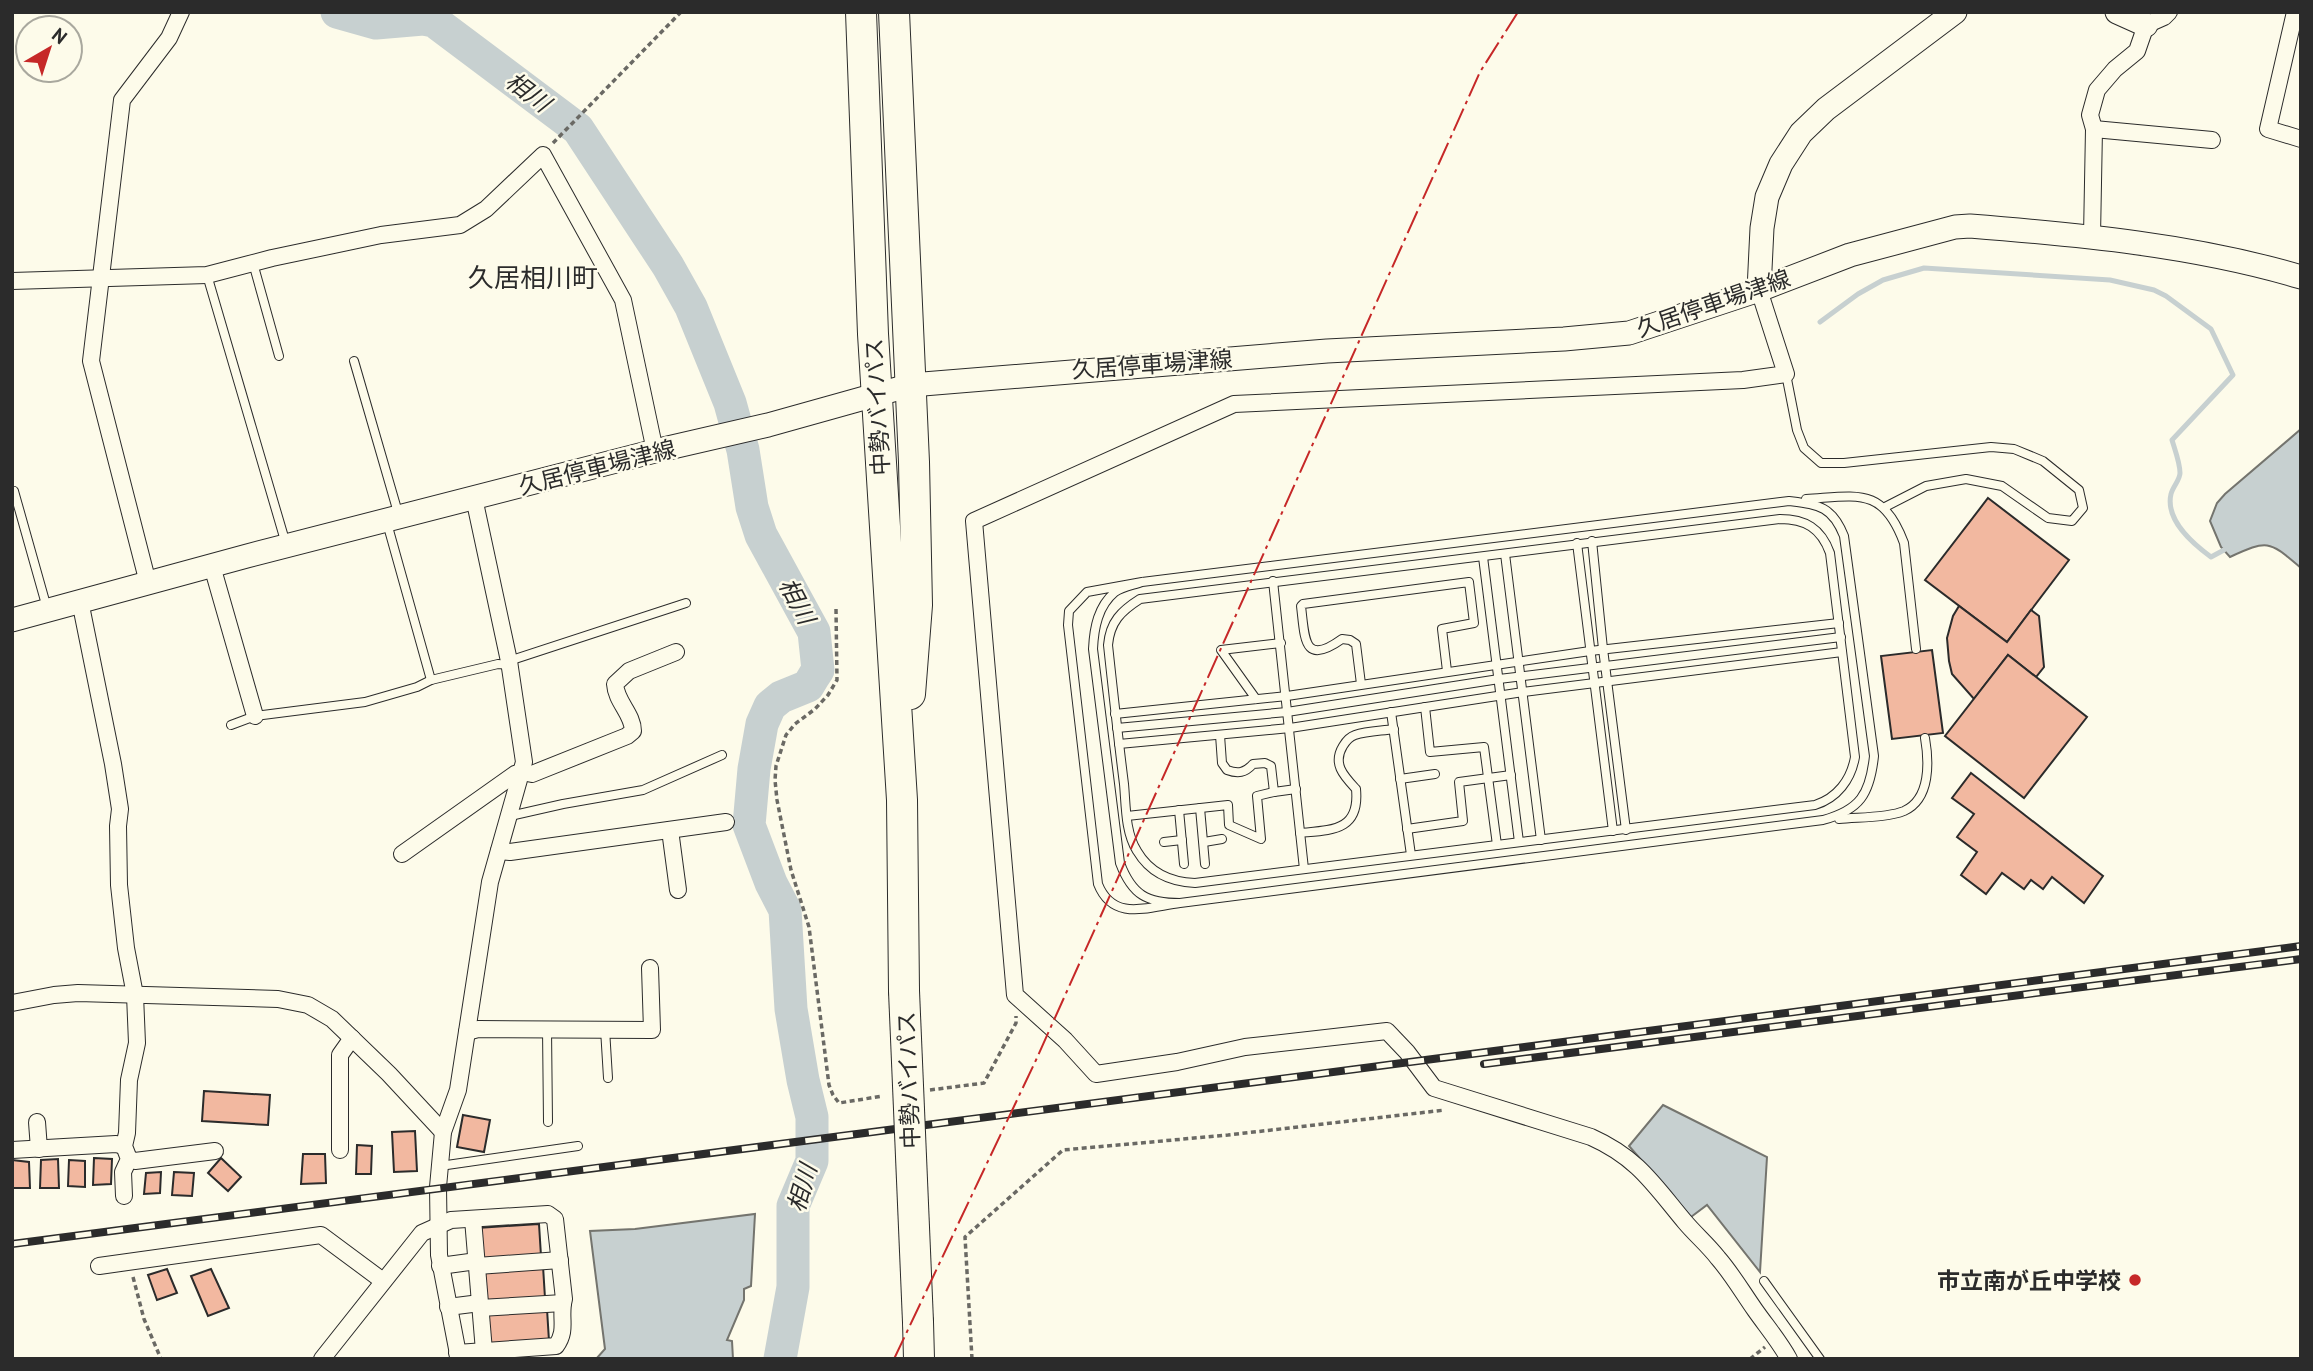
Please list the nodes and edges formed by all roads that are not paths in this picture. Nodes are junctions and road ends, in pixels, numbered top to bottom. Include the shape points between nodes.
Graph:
1 (181, 12) edge
2 (861, 12) edge
3 (894, 12) edge
4 (1955, 12) edge
5 (2117, 12) edge
6 (2169, 12) edge
7 (2295, 12) edge
8 (2146, 25) junction
9 (2094, 129) junction
10 (2301, 139) edge
11 (2212, 140) dead end
12 (2092, 236) junction
13 (253, 263) junction
14 (207, 275) junction
15 (2301, 277) edge
16 (99, 280) junction
17 (12, 281) edge
18 (1759, 290) junction
19 (279, 356) dead end
20 (354, 361) dead end
21 (1786, 374) junction
22 (911, 385) junction
23 (876, 394) junction
24 (654, 451) junction
25 (12, 492) edge
26 (474, 498) junction
27 (1789, 500) junction
28 (1885, 507) junction
29 (393, 519) junction
30 (1592, 541) junction
31 (1577, 543) junction
32 (286, 546) junction
33 (1505, 554) junction
34 (1483, 557) junction
35 (212, 566) junction
36 (1273, 581) junction
37 (1142, 582) junction
38 (148, 583) junction
39 (80, 601) junction
40 (686, 603) dead end
41 (47, 610) junction
42 (12, 620) edge
43 (1839, 623) junction
44 (1840, 637) junction
45 (1281, 643) junction
46 (1603, 649) junction
47 (1916, 649) dead end
48 (1590, 651) junction
49 (676, 652) dead end
50 (1842, 652) junction
51 (1518, 660) junction
52 (509, 663) junction
53 (1497, 663) junction
54 (1606, 666) junction
55 (1592, 668) junction
56 (1447, 671) junction
57 (1521, 677) junction
58 (1499, 679) junction
59 (431, 680) junction
60 (1608, 682) junction
61 (1361, 684) junction
62 (1595, 684) junction
63 (1523, 692) junction
64 (1502, 695) junction
65 (1287, 696) junction
66 (1256, 699) junction
67 (1425, 707) junction
68 (1287, 712) junction
69 (1391, 712) junction
70 (1115, 714) junction
71 (255, 716) junction
72 (231, 725) dead end
73 (1290, 728) junction
74 (1117, 729) junction
75 (1394, 729) junction
76 (1220, 735) junction
77 (1925, 738) dead end
78 (1119, 744) junction
79 (722, 755) dead end
80 (522, 772) junction
81 (1435, 774) dead end
82 (1511, 775) junction
83 (1488, 778) junction
84 (1400, 779) junction
85 (1296, 789) junction
86 (1274, 792) junction
87 (902, 800) junction
88 (1200, 808) junction
89 (1179, 810) junction
90 (510, 816) junction
91 (1127, 816) junction
92 (1823, 820) junction
93 (726, 822) dead end
94 (1407, 829) junction
95 (670, 830) junction
96 (1626, 830) junction
97 (1613, 831) junction
98 (1300, 833) junction
99 (1222, 839) dead end
100 (1182, 840) junction
101 (1542, 840) junction
102 (1164, 842) dead end
103 (1203, 842) junction
104 (1519, 842) junction
105 (1497, 845) junction
106 (499, 851) junction
107 (402, 854) dead end
108 (1411, 855) junction
109 (1184, 864) dead end
110 (1205, 864) dead end
111 (1304, 869) junction
112 (678, 890) dead end
113 (1180, 903) junction
114 (650, 968) dead end
115 (135, 995) junction
116 (12, 1003) edge
117 (547, 1029) junction
118 (605, 1029) junction
119 (467, 1032) junction
120 (352, 1038) junction
121 (608, 1077) dead end
122 (37, 1122) dead end
123 (548, 1122) dead end
124 (443, 1132) junction
125 (578, 1146) dead end
126 (39, 1149) junction
127 (12, 1150) edge
128 (340, 1150) dead end
129 (215, 1151) dead end
130 (126, 1152) junction
131 (440, 1166) junction
132 (124, 1196) dead end
133 (473, 1219) junction
134 (439, 1225) junction
135 (560, 1259) junction
136 (477, 1263) junction
137 (99, 1266) dead end
138 (440, 1266) junction
139 (1764, 1280) dead end
140 (383, 1281) junction
141 (563, 1303) junction
142 (480, 1306) junction
143 (448, 1307) junction
144 (484, 1351) junction
145 (458, 1356) edge
146 (322, 1359) edge
147 (919, 1359) edge
148 (1789, 1359) edge
149 (1820, 1359) edge

1 - 16 street via 169,38 122,100
2 - 23 highway, 中勢バイパス
3 - 22 highway, 中勢バイパス
4 - 18 main road via 1801,133 1767,197
5 - 8 main road
6 - 8 street
7 - 10 street via 2268,130
8 - 9 street via 2137,51 2097,90 2090,115
9 - 11 street
9 - 12 street
12 - 15 main road, 久居停車場津線 via 2205,253
12 - 18 main road, 久居停車場津線 via 1955,227 1850,255
13 - 14 street
13 - 19 lane
13 - 24 street via 381,235 460,225 486,209 543,155 623,300
14 - 16 street
14 - 32 lane
16 - 17 street
16 - 38 street via 91,362
18 - 21 street
18 - 22 main road, 久居停車場津線 via 1629,333 1300,353
20 - 29 lane
21 - 28 lane via 1804,448 1821,463 1991,447 2014,449 2043,461 2079,490 2083,508 2072,521 2048,517 2002,486 1966,479 1926,486
21 - 148 street via 1743,380 1234,404 974,522 1015,995 1096,1074 1245,1047 1388,1031 1434,1088 1614,1147 1657,1185 1718,1257
22 - 23 main road, 久居停車場津線
22 - 87 highway, 中勢バイパス via 917,605
23 - 24 main road, 久居停車場津線
23 - 87 highway, 中勢バイパス
24 - 26 main road, 久居停車場津線
25 - 41 lane
26 - 29 main road, 久居停車場津線
26 - 52 street
27 - 28 lane via 1859,496
27 - 37 lane
27 - 92 lane via 1826,509 1844,536 1874,756 1869,787 1862,798 1842,815
28 - 47 lane via 1904,543
29 - 32 main road, 久居停車場津線
29 - 59 lane
30 - 31 lane
30 - 43 lane via 1780,519 1802,521 1821,533 1830,553
30 - 46 lane
31 - 33 lane
31 - 48 lane
32 - 35 main road, 久居停車場津線
33 - 34 lane
33 - 51 lane
34 - 36 lane
34 - 53 lane
35 - 38 main road, 久居停車場津線
35 - 71 street
36 - 45 lane
36 - 70 lane via 1140,599 1127,607 1110,630 1108,645
37 - 113 lane via 1116,592 1102,607 1094,626 1093,649 1120,863 1126,879 1142,897
37 - 113 lane via 1087,592 1069,611 1095,865 1103,897 1117,908
38 - 39 main road, 久居停車場津線
39 - 41 main road, 久居停車場津線
39 - 115 street via 120,809 119,885
40 - 52 lane
41 - 42 main road, 久居停車場津線
43 - 44 lane
43 - 46 lane
44 - 50 lane
44 - 54 lane
45 - 65 lane
45 - 66 lane via 1221,650
46 - 48 lane
46 - 54 lane
48 - 51 lane
48 - 55 lane
49 - 80 street via 629,671 615,684 633,723 627,736 532,774
50 - 60 lane
50 - 96 lane via 1855,757 1849,778 1835,794 1815,805
51 - 53 lane
51 - 57 lane
52 - 59 lane
52 - 80 street
53 - 56 lane
53 - 58 lane
54 - 55 lane
54 - 60 lane
55 - 57 lane
55 - 62 lane
56 - 61 lane
56 - 61 lane via 1442,629 1474,623 1469,582 1303,604 1305,642 1321,651 1342,639 1356,644
57 - 58 lane
57 - 63 lane
58 - 64 lane
58 - 68 lane
59 - 71 lane via 365,702
60 - 62 lane
60 - 96 lane
61 - 65 lane
62 - 63 lane
62 - 97 lane
63 - 64 lane
63 - 101 lane
64 - 67 lane
64 - 82 lane
65 - 66 lane
65 - 68 lane
66 - 70 lane
67 - 69 lane
67 - 83 lane via 1430,752 1484,747
68 - 73 lane
68 - 74 lane
69 - 73 lane
69 - 75 lane
70 - 74 lane
71 - 72 lane
73 - 76 lane
73 - 85 lane
74 - 78 lane
75 - 84 lane
75 - 98 lane via 1346,740 1338,758 1344,777 1356,789 1356,809 1343,827
76 - 78 lane
76 - 86 lane via 1222,763 1227,769 1240,773 1265,762 1271,766
77 - 92 lane via 1928,756 1917,802 1904,811
78 - 91 lane
79 - 90 lane via 643,790
80 - 90 street
80 - 107 street
81 - 84 lane
82 - 83 lane
82 - 104 lane
83 - 94 lane via 1459,782 1463,821
83 - 105 lane
84 - 94 lane
85 - 86 lane
85 - 98 lane
86 - 88 lane via 1257,796 1261,839 1229,825 1228,805
87 - 147 highway, 中勢バイパス, bridge via 904,991
88 - 89 lane
88 - 103 lane
89 - 91 lane
89 - 100 lane
90 - 106 street
91 - 111 lane via 1130,836 1142,860 1179,883
92 - 113 lane
93 - 95 street
94 - 108 lane
95 - 106 street
95 - 112 street
96 - 97 lane
97 - 101 lane
98 - 111 lane
99 - 103 lane
100 - 102 lane
100 - 109 lane
101 - 104 lane
103 - 110 lane
104 - 105 lane
105 - 108 lane
106 - 119 street
108 - 111 lane
114 - 118 street via 652,1030
115 - 116 street via 66,994
115 - 120 street via 294,1001 321,1012
115 - 130 street via 137,1042
117 - 118 street
117 - 119 street
117 - 123 lane
118 - 121 lane
119 - 124 street via 458,1090
120 - 124 street
120 - 128 street via 340,1055
122 - 126 street
124 - 131 street
125 - 131 lane
126 - 127 street
126 - 130 street via 116,1144
129 - 130 street via 135,1161
130 - 132 street
131 - 134 street
133 - 134 street
133 - 135 street via 548,1214 555,1219
133 - 136 street
134 - 138 street
134 - 140 street via 422,1233
135 - 136 street
135 - 141 street
136 - 138 street
136 - 142 street
137 - 140 street via 321,1235
138 - 143 street
139 - 149 lane
140 - 146 street
141 - 142 street
141 - 144 street via 563,1337 556,1346
142 - 143 street
142 - 144 street
143 - 145 street
144 - 145 street

